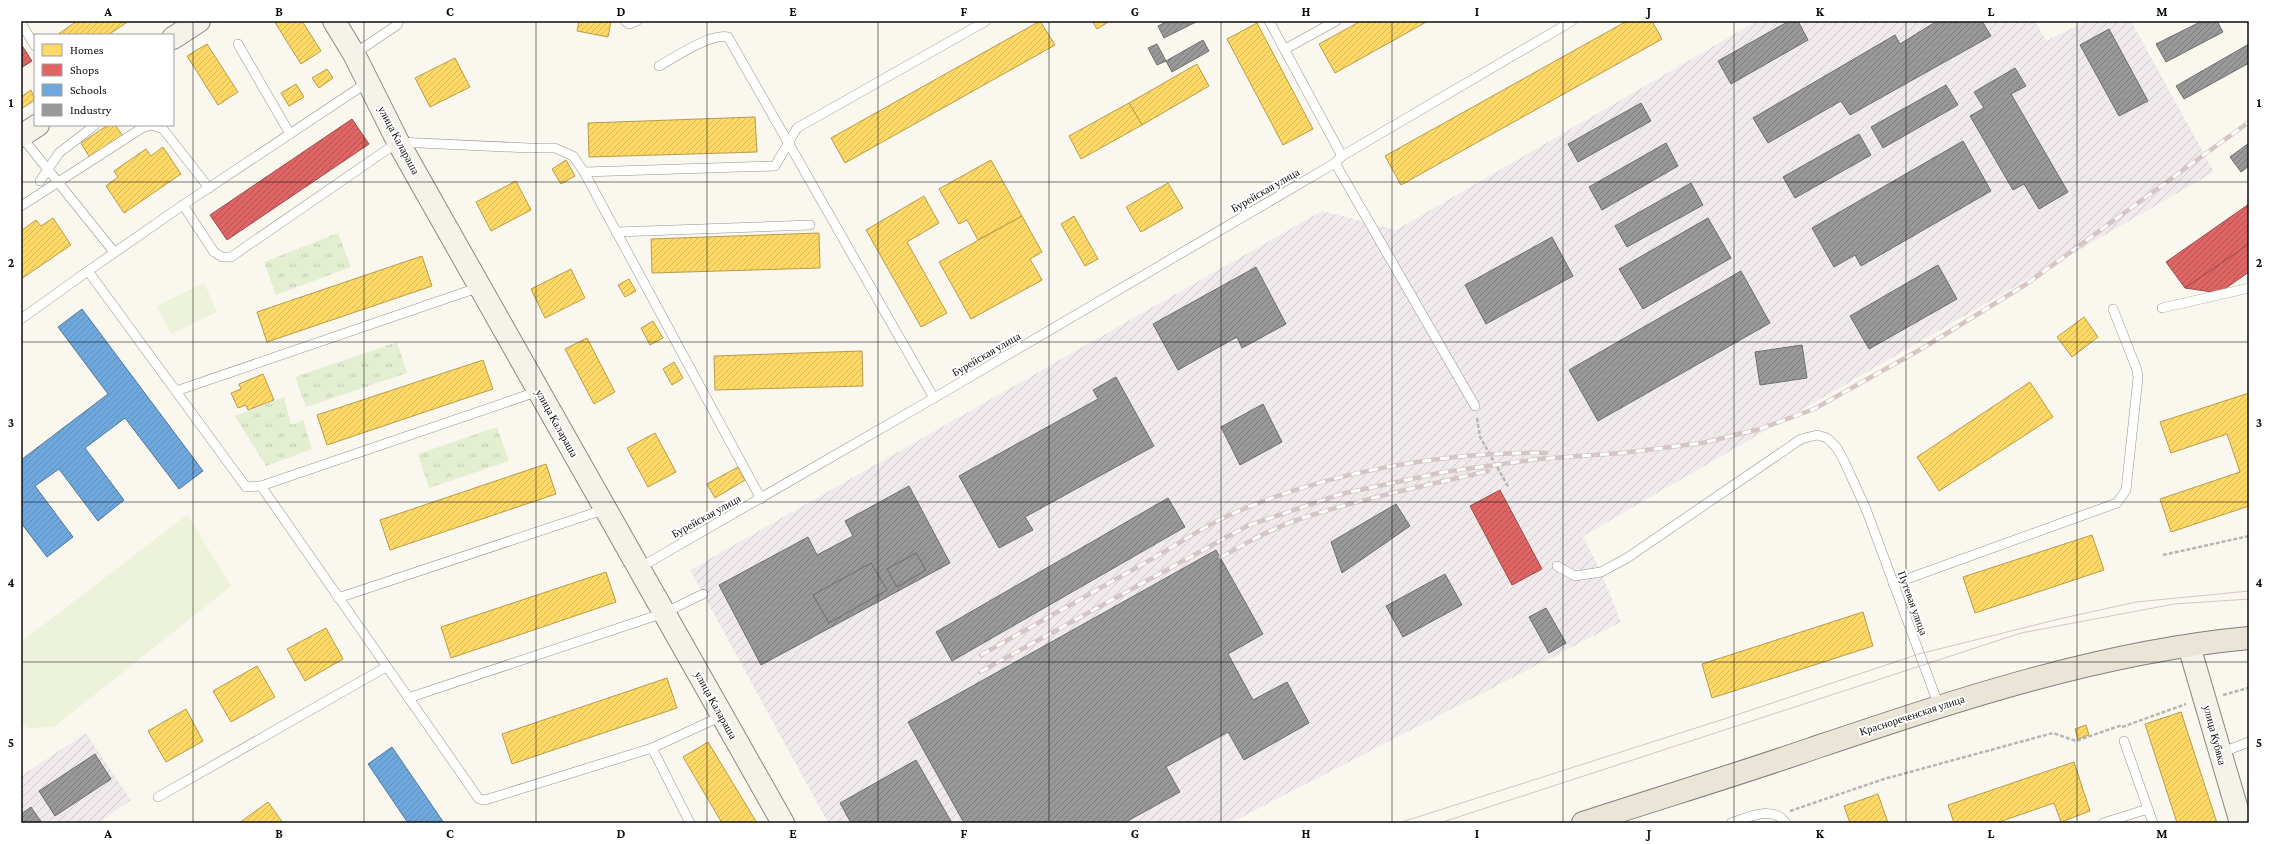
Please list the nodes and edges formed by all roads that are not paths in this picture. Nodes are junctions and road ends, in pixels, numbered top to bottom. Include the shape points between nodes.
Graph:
1 (199, 21) edge
2 (334, 21) edge
3 (399, 21) edge
4 (625, 21) edge
5 (637, 21) edge
6 (986, 21) edge
7 (1269, 21) edge
8 (1336, 21) edge
9 (1572, 21) edge
10 (23, 23) edge
11 (174, 37) edge
12 (34, 44) edge
13 (238, 44) dead end
14 (1285, 49) junction
15 (354, 54) junction
16 (659, 66) dead end
17 (368, 82) junction
18 (36, 126) edge
19 (94, 126) edge
20 (149, 126) edge
21 (155, 126) edge
22 (290, 134) junction
23 (21, 136) edge
24 (398, 142) junction
25 (788, 143) junction
26 (1342, 156) junction
27 (1335, 163) junction
28 (48, 170) junction
29 (584, 172) junction
30 (40, 182) dead end
31 (58, 183) junction
32 (209, 188) junction
33 (182, 205) junction
34 (21, 206) edge
35 (810, 225) dead end
36 (616, 232) junction
37 (114, 252) junction
38 (88, 272) junction
39 (480, 287) junction
40 (2249, 288) edge
41 (2162, 308) dead end
42 (2113, 309) dead end
43 (21, 319) edge
44 (176, 391) junction
45 (539, 391) junction
46 (934, 398) junction
47 (1475, 406) road end
48 (261, 486) junction
49 (761, 499) junction
50 (606, 510) junction
51 (1557, 566) dead end
52 (639, 568) junction
53 (1893, 584) junction
54 (703, 594) dead end
55 (338, 598) junction
56 (664, 613) junction
57 (2249, 638) edge
58 (2190, 646) junction
59 (386, 667) junction
60 (408, 698) junction
61 (1939, 706) junction
62 (722, 716) junction
63 (2124, 741) road end
64 (2249, 742) edge
65 (652, 748) junction
66 (2219, 753) junction
67 (158, 797) dead end
68 (2148, 809) junction
69 (1785, 819) edge
70 (690, 823) edge
71 (783, 823) edge
72 (1583, 823) edge
73 (1731, 823) edge
74 (2103, 823) edge
75 (2153, 823) edge
76 (2241, 823) edge

1 - 11 street
2 - 15 street, улица Калараша
3 - 15 lane via 397,25
4 - 5 lane via 629,24
6 - 25 lane via 797,128
7 - 14 lane
8 - 14 lane
9 - 26 lane, Бурейская улица
10 - 12 lane
13 - 22 lane
14 - 26 lane
15 - 17 street, улица Калараша
16 - 25 lane via 710,39 720,35 728,37
17 - 22 lane
17 - 24 street, улица Калараша
18 - 23 street
19 - 28 lane via 62,150
20 - 31 lane
21 - 32 lane via 163,129
22 - 32 lane
23 - 28 lane
24 - 29 lane via 555,148 573,156
24 - 33 lane via 230,257 222,257 214,252
24 - 39 street, улица Калараша
25 - 29 lane via 775,166
25 - 46 lane
26 - 27 lane, Бурейская улица
27 - 46 lane, Бурейская улица
27 - 47 lane
28 - 30 lane
28 - 31 lane
29 - 36 lane
31 - 34 lane
31 - 37 lane
32 - 33 lane
33 - 37 lane
35 - 36 lane
36 - 49 lane
37 - 38 lane
38 - 43 lane
38 - 44 lane
39 - 44 lane
39 - 45 street, улица Калараша
40 - 41 lane
42 - 53 lane via 2138,378 2126,490 2123,497 2117,503
44 - 48 lane via 246,486
45 - 48 lane
45 - 50 street, улица Калараша
46 - 49 lane, Бурейская улица
48 - 55 lane
49 - 52 lane, Бурейская улица
50 - 52 street, улица Калараша
50 - 55 lane
51 - 53 lane, Путевая улица via 1575,576 1601,572 1627,558 1801,439 1817,435 1827,438 1837,448 1866,509
52 - 56 street, улица Калараша
53 - 61 lane, Путевая улица
54 - 56 lane
55 - 59 lane
56 - 60 lane
56 - 62 street, улица Калараша
57 - 58 main road, Краснореченская улица
58 - 61 main road, Краснореченская улица via 2027,679
58 - 66 street, улица Кубяка
59 - 60 lane
59 - 67 lane
60 - 65 lane via 477,797 483,800
61 - 72 main road, Краснореченская улица
62 - 65 lane
62 - 71 street, улица Калараша
63 - 68 lane
64 - 66 lane
65 - 70 lane
66 - 76 street, улица Кубяка
68 - 74 lane
68 - 75 lane
69 - 73 lane via 1775,814 1761,814

